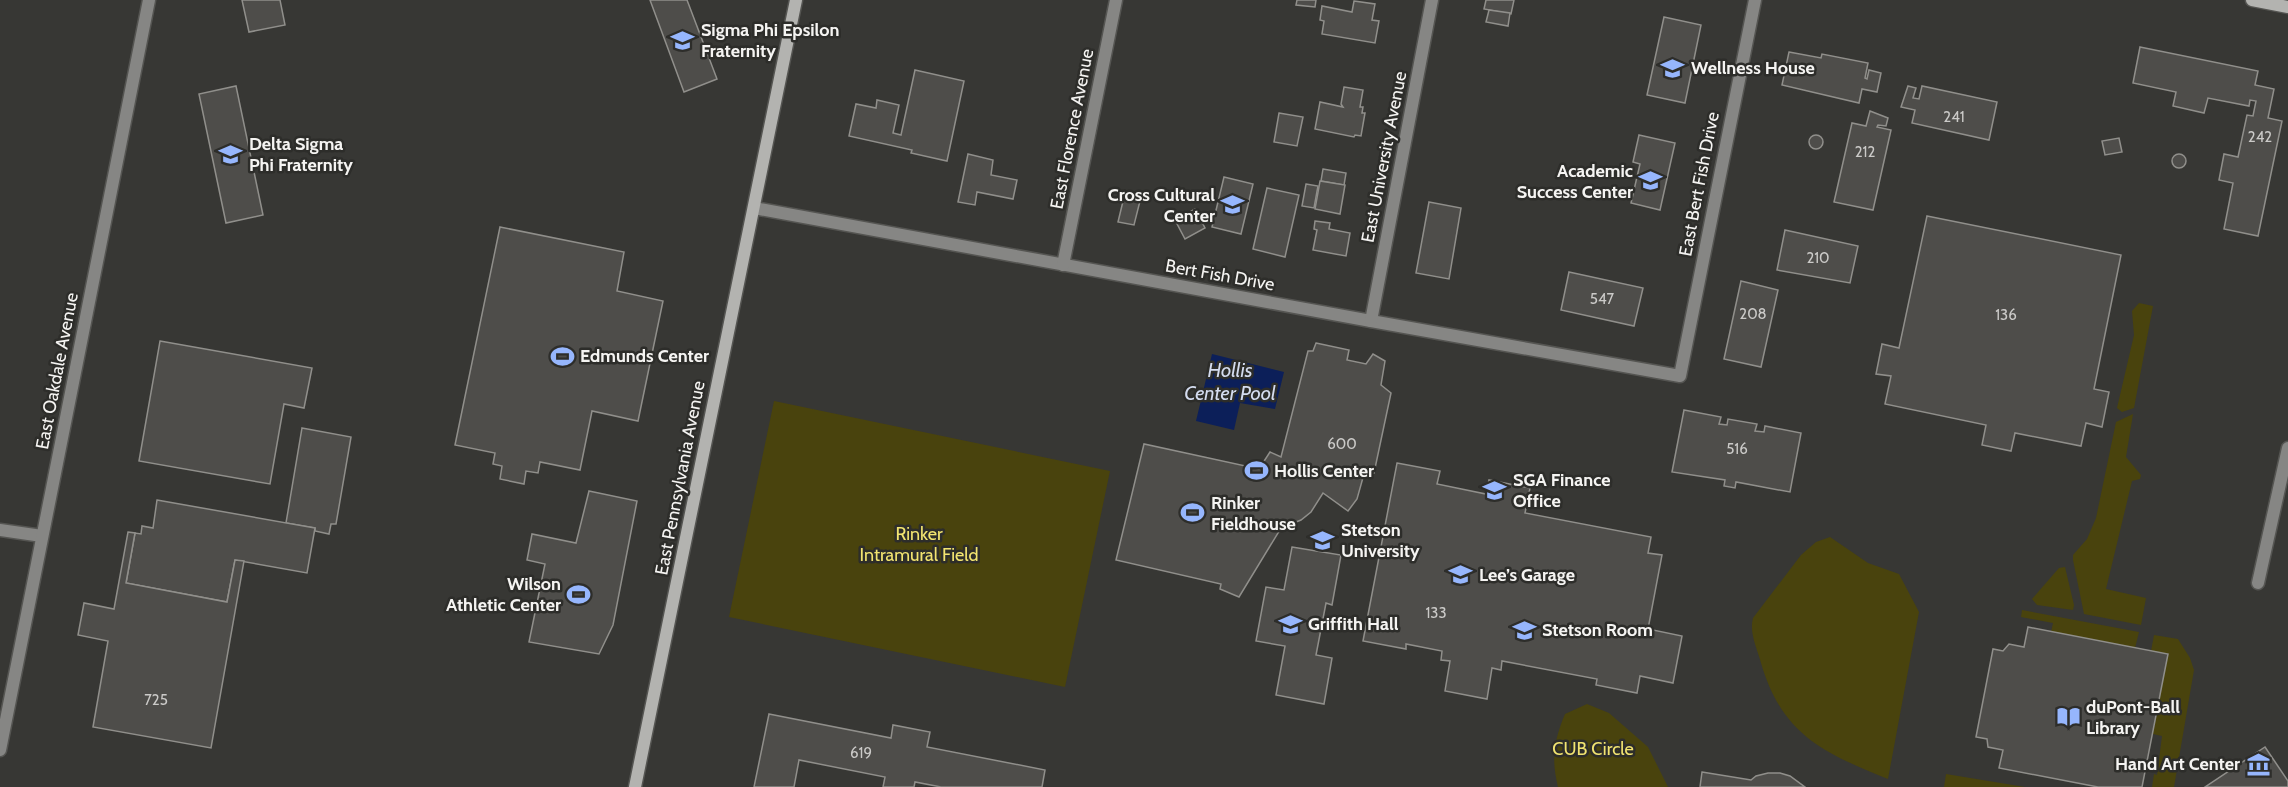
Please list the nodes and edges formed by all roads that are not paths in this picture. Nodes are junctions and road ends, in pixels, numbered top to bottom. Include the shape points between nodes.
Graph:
1 (149, 0) edge
2 (796, 0) edge
3 (1116, 0) edge
4 (1432, 0) edge
5 (1755, 0) edge
6 (2252, 0) edge
7 (2288, 7) edge
8 (754, 208) junction
9 (1063, 265) junction
10 (1371, 321) junction
11 (1680, 376) joint
12 (2288, 448) edge
13 (0, 530) edge
14 (42, 536) junction
15 (2258, 583) dead end
16 (0, 750) edge
17 (635, 787) edge

1 - 14 street, East Oakdale Avenue
2 - 8 street, East Pennsylvania Avenue
3 - 9 street, East Florence Avenue
4 - 10 street, East University Avenue
5 - 11 street, East Bert Fish Drive
6 - 7 street
8 - 9 street, Bert Fish Drive
8 - 17 street, East Pennsylvania Avenue
9 - 10 street, Bert Fish Drive
10 - 11 street, Bert Fish Drive
12 - 15 street
13 - 14 street
14 - 16 street, East Oakdale Avenue

